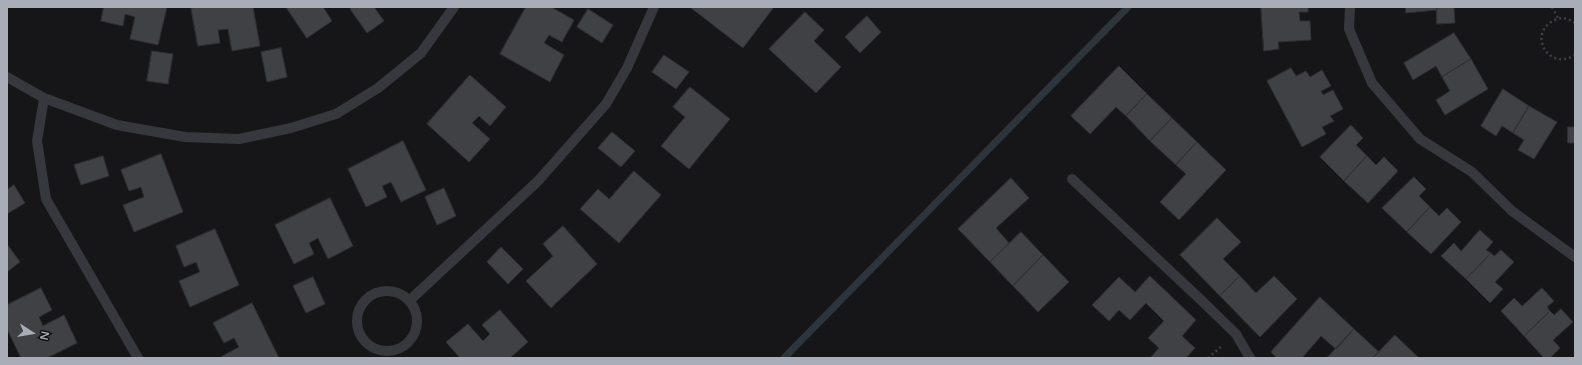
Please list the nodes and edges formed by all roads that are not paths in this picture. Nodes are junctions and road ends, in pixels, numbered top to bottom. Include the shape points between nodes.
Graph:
1 (454, 7) edge
2 (654, 7) edge
3 (1350, 7) edge
4 (7, 77) edge
5 (44, 98) junction
6 (1072, 179) dead end
7 (1575, 256) edge
8 (409, 300) junction
9 (138, 358) edge
10 (1250, 358) edge

1 - 5 lane via 421,52 378,88 336,114 239,140 185,136 117,124
2 - 8 lane via 627,68 606,104 538,181
3 - 7 lane via 1349,29 1372,83 1420,139 1472,172 1512,211
4 - 5 lane
5 - 9 lane via 37,141 46,199
6 - 10 lane via 1236,334
8 - 8 lane via 391,291 371,296 364,303 358,312 358,331 369,346 387,352 396,350 412,339 417,320 415,309

